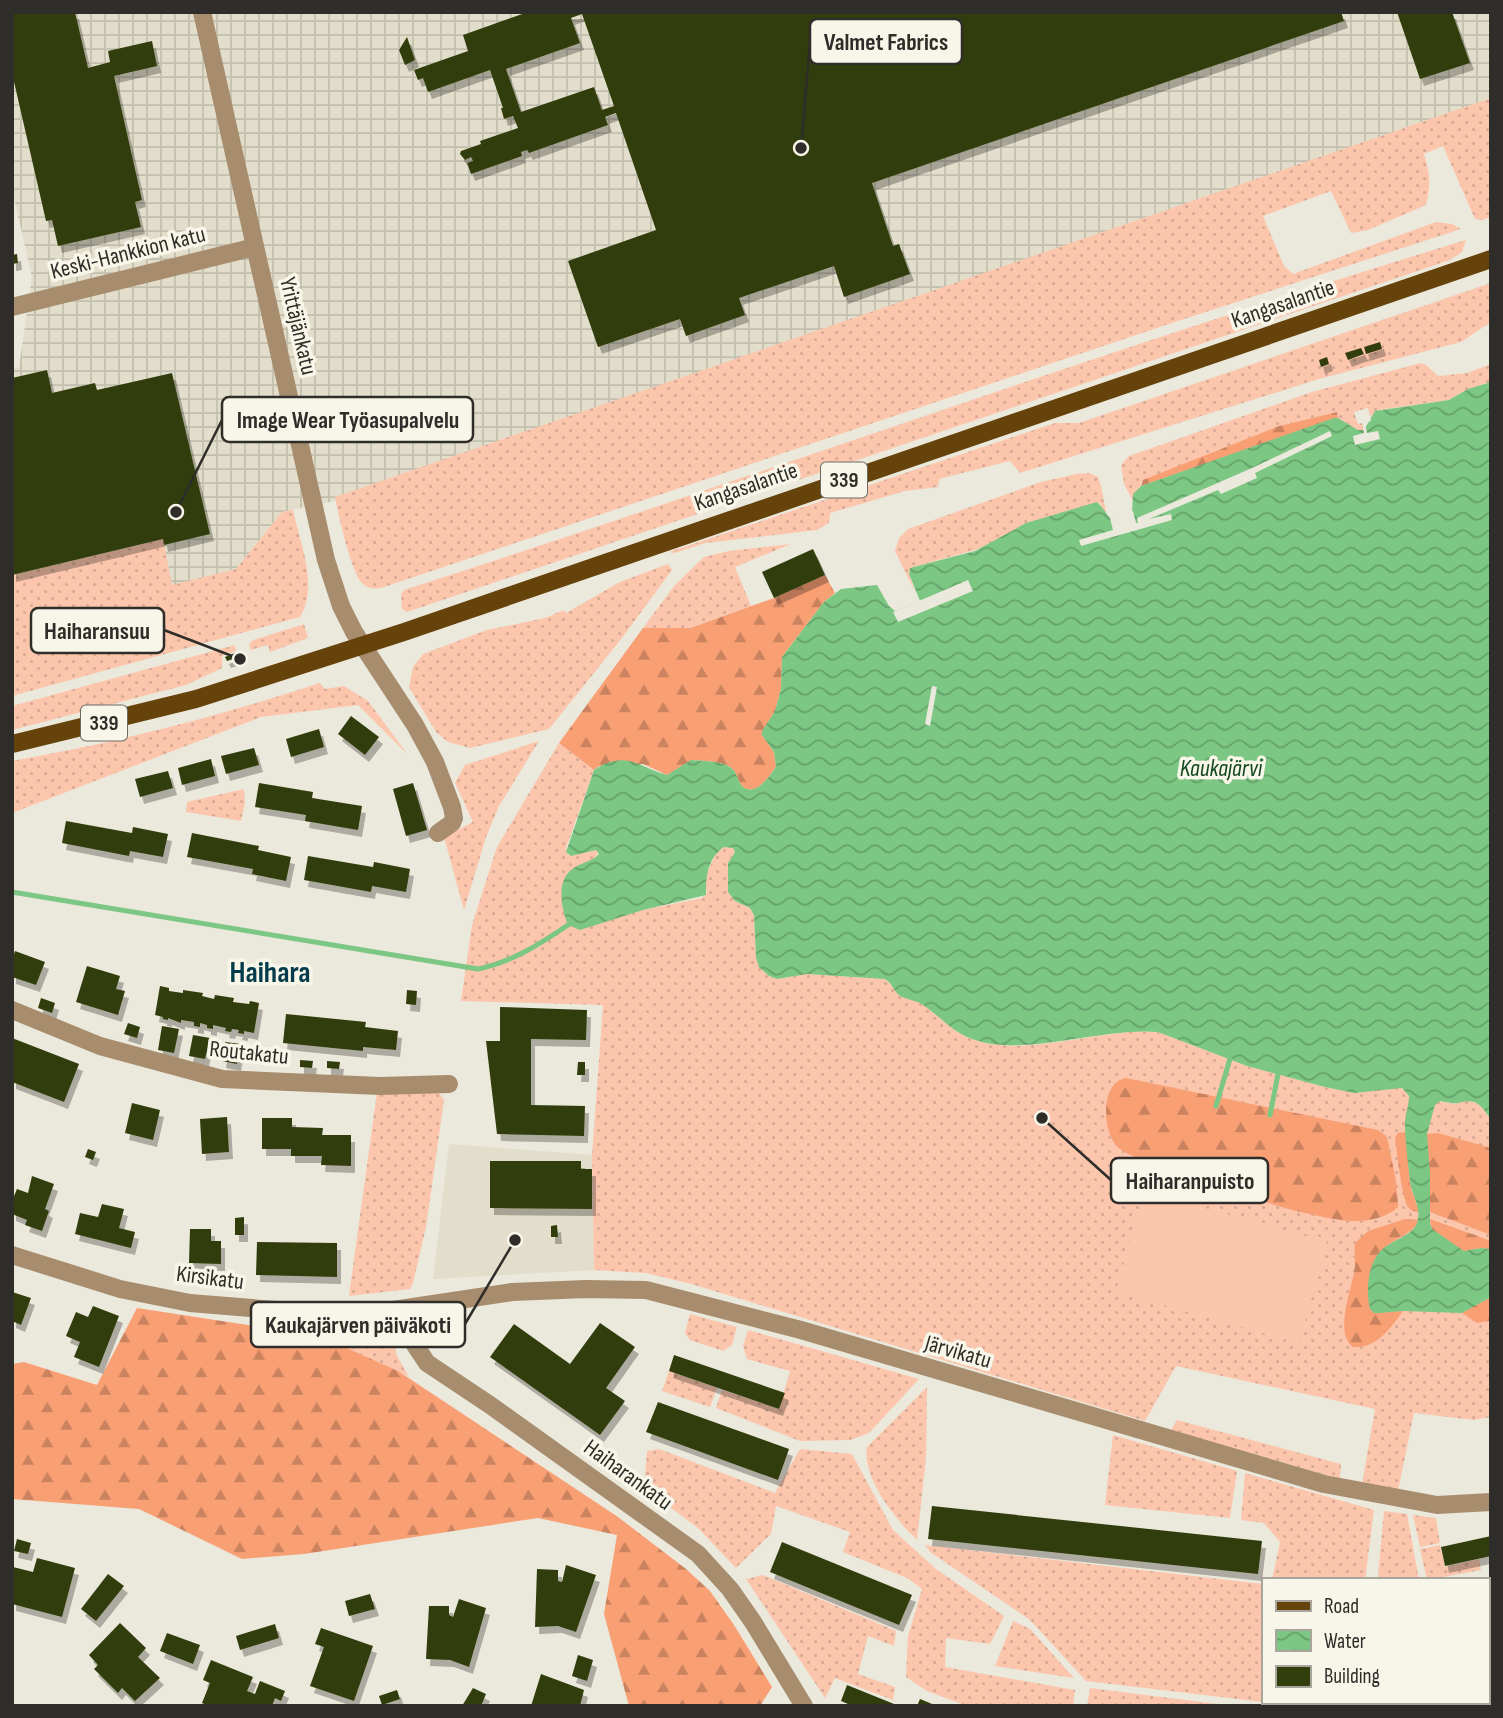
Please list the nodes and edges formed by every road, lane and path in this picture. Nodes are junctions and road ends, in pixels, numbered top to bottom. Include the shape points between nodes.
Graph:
1 (202, 12) edge
2 (255, 247) junction
3 (1491, 259) edge
4 (12, 307) edge
5 (362, 646) junction
6 (12, 744) edge
7 (438, 833) dead end
8 (12, 1010) edge
9 (449, 1084) dead end
10 (12, 1255) edge
11 (407, 1308) junction
12 (1491, 1502) edge
13 (804, 1706) edge

1 - 2 street, Yrittäjänkatu
2 - 4 street, Keski-Hankkion katu
2 - 5 street, Yrittäjänkatu via 326,559 341,606
3 - 5 main road, Kangasalantie / 339
5 - 6 main road, Kangasalantie / 339 via 196,699
5 - 7 street, Yrittäjänkatu via 415,725 443,780 454,818
8 - 9 street, Routakatu via 100,1046 222,1079 380,1086
10 - 11 street, Kirsikatu via 120,1289 190,1303 337,1315
11 - 12 street, Järvikatu via 512,1292 646,1290 801,1330 1324,1484 1437,1505
11 - 13 street, Haiharankatu via 415,1345 427,1363 698,1555 730,1589

